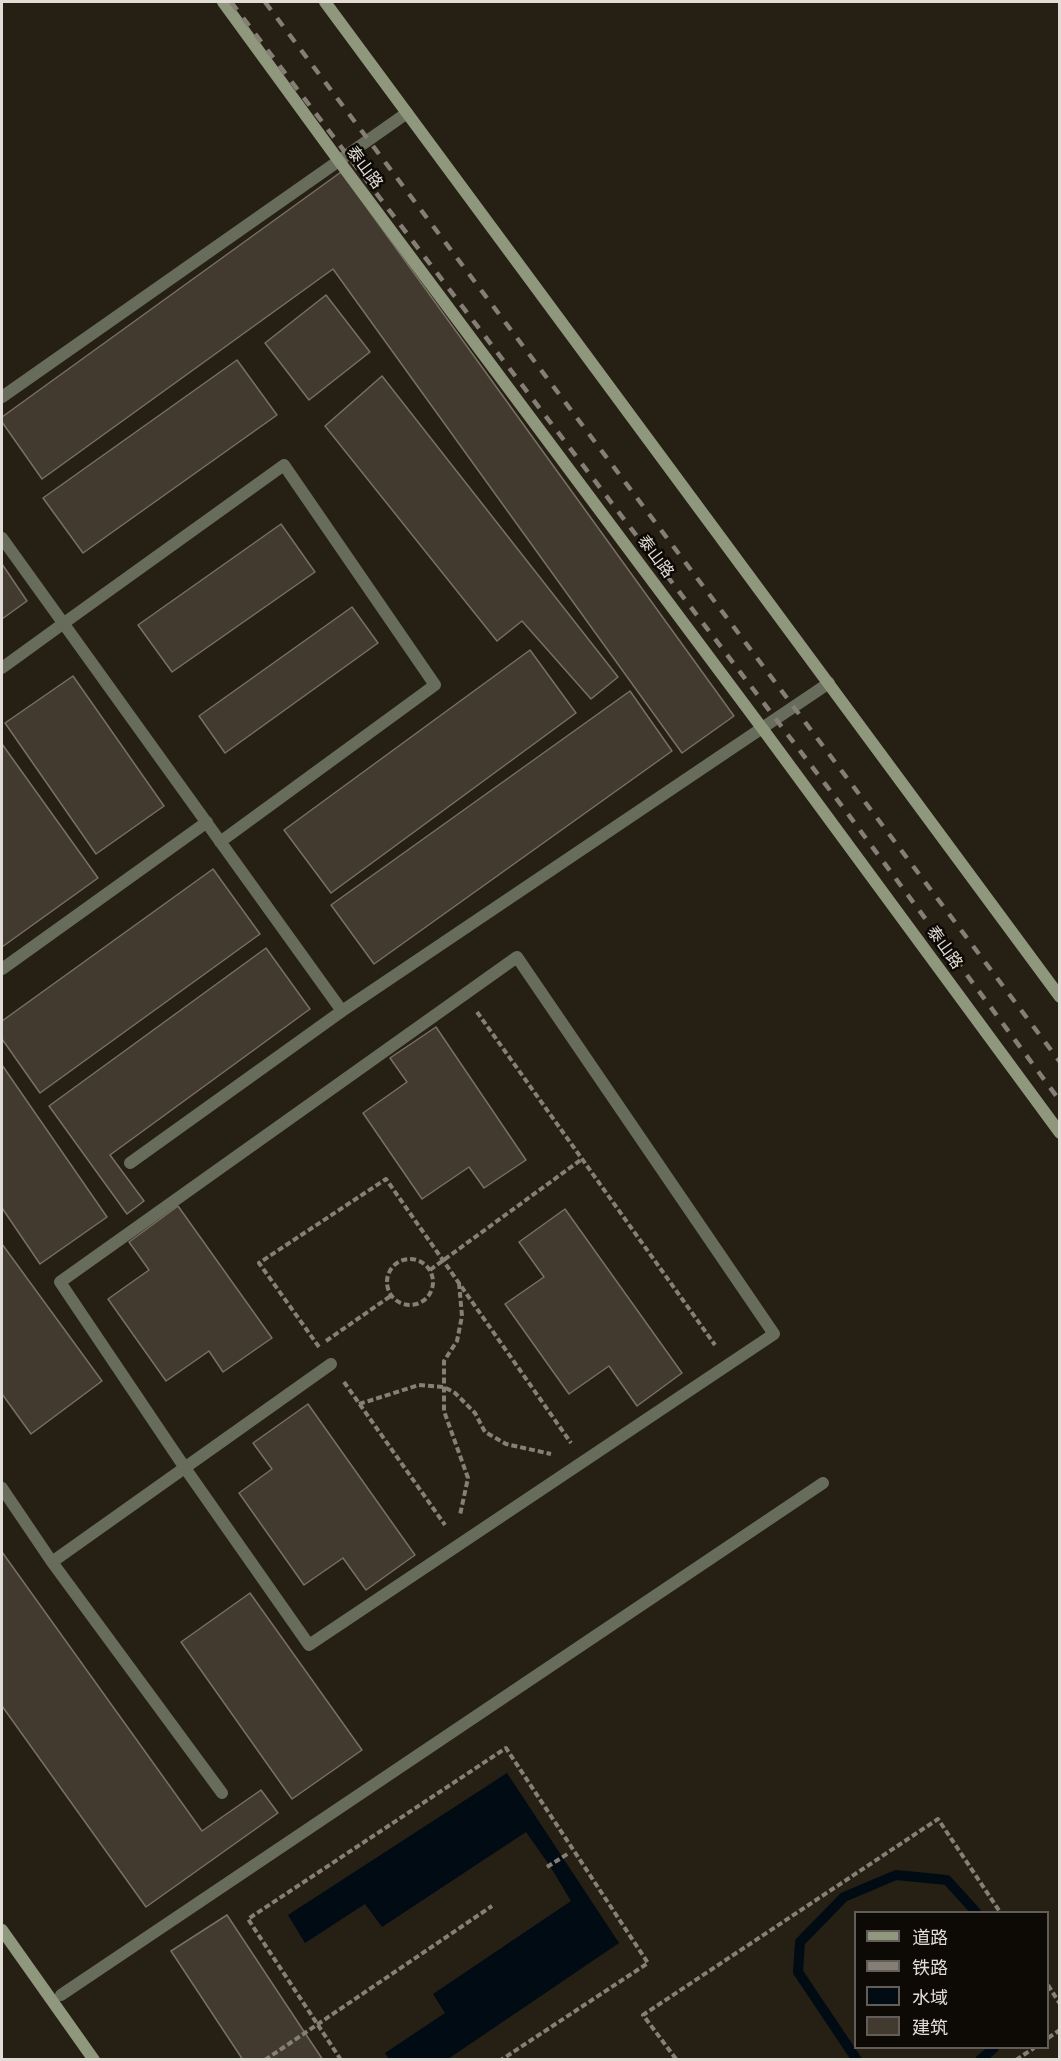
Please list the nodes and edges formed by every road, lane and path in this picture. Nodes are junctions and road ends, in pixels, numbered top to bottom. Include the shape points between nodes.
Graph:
1 (223, 2) edge
2 (326, 2) edge
3 (407, 113) junction
4 (339, 161) junction
5 (2, 397) edge
6 (2, 538) edge
7 (64, 623) junction
8 (2, 668) edge
9 (829, 683) junction
10 (762, 728) junction
11 (207, 822) junction
12 (220, 842) junction
13 (2, 969) edge
14 (464, 994) junction
15 (1059, 997) edge
16 (342, 1011) junction
17 (1059, 1133) edge
18 (582, 1159) junction
19 (130, 1163) dead end
20 (442, 1259) junction
21 (430, 1270) junction
22 (459, 1282) junction
23 (392, 1295) junction
24 (318, 1346) junction
25 (331, 1364) junction
26 (728, 1364) junction
27 (444, 1387) junction
28 (359, 1404) junction
29 (584, 1461) junction
30 (185, 1468) junction
31 (823, 1483) dead end
32 (2, 1488) edge
33 (450, 1531) junction
34 (459, 1545) junction
35 (52, 1562) junction
36 (222, 1793) dead end
37 (569, 1853) dead end
38 (547, 1867) dead end
39 (492, 1905) dead end
40 (999, 1911) edge
41 (2, 1930) edge
42 (1049, 1988) edge
43 (61, 1995) dead end
44 (1059, 2004) edge
45 (318, 2024) junction
46 (1032, 2049) edge
47 (676, 2059) edge
48 (94, 2060) edge
49 (265, 2060) edge
50 (341, 2060) edge
51 (501, 2060) edge
52 (1016, 2060) edge

1 - 4 street, 泰山路
2 - 3 street
3 - 4 street
3 - 9 street
4 - 5 street
4 - 10 street, 泰山路
6 - 7 street
7 - 8 street
7 - 11 street
7 - 12 street via 284,465 435,685
9 - 10 street
9 - 15 street
10 - 16 street
10 - 17 street, 泰山路
11 - 12 street
11 - 13 street
12 - 16 street
14 - 18 path
14 - 26 street via 517,957 774,1334
14 - 30 street via 60,1282
16 - 19 street
18 - 20 path
18 - 26 path
20 - 21 path
20 - 22 path
20 - 24 path via 386,1179 259,1263
21 - 23 path via 431,1293 420,1303 406,1305
21 - 23 path via 410,1259 396,1264 388,1276
22 - 27 path via 462,1316 457,1341 444,1361
22 - 29 path
23 - 24 path
24 - 25 path
25 - 28 path
25 - 30 street
26 - 29 street
27 - 28 path via 418,1385
27 - 29 path via 475,1413 485,1432 506,1444
27 - 33 path via 444,1411 468,1478 461,1514
28 - 33 path
29 - 34 street
30 - 34 street via 309,1645
30 - 35 street
31 - 43 street
32 - 35 street
33 - 34 path
35 - 36 street
37 - 38 path
39 - 45 path
40 - 47 path via 938,1819 643,2015
41 - 48 street
42 - 44 path
45 - 49 path
45 - 50 path
45 - 51 path via 248,1919 506,1748 648,1963
46 - 52 path

